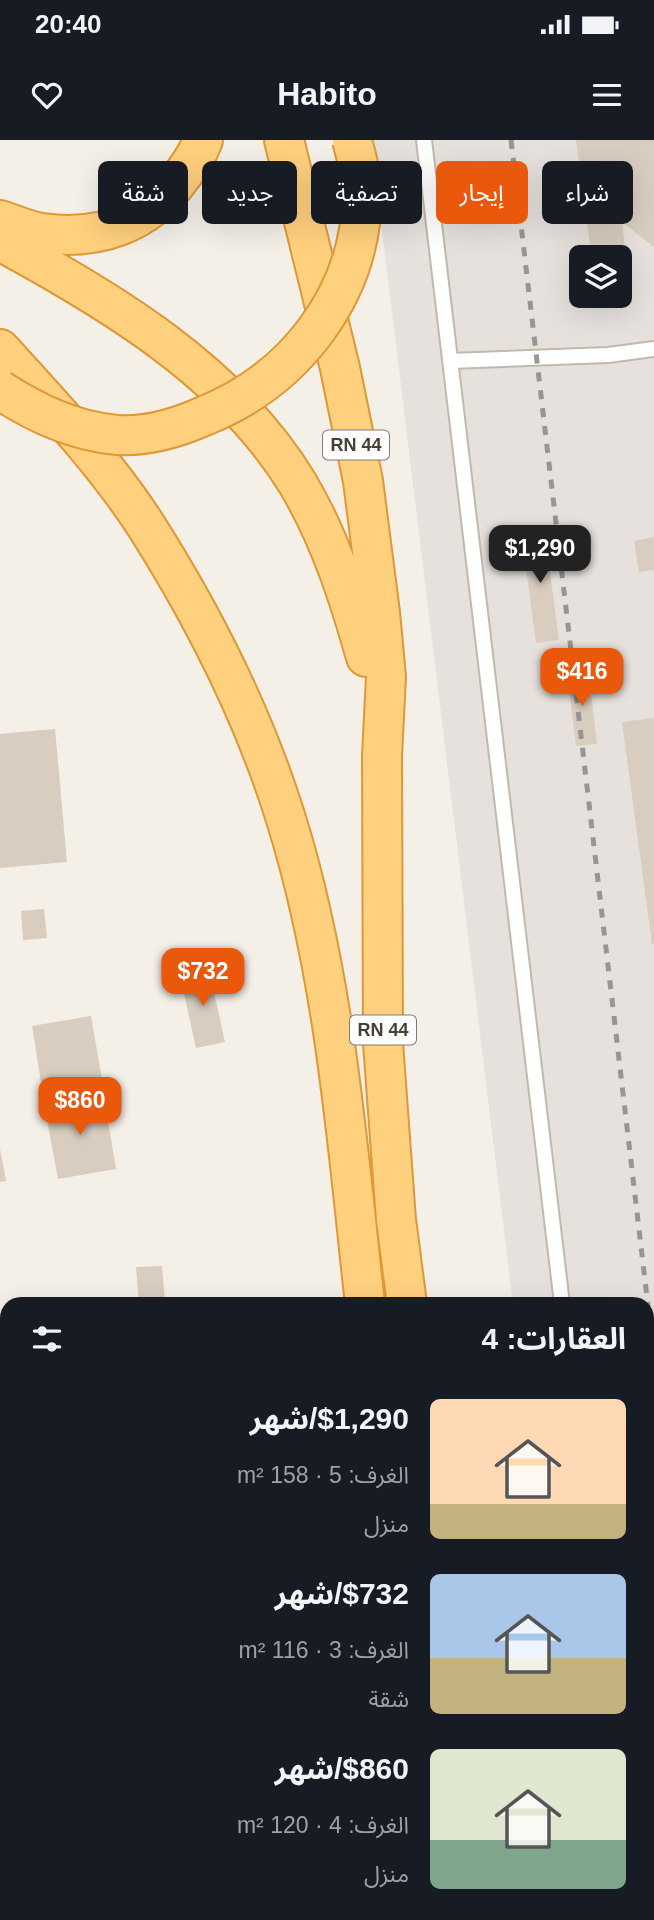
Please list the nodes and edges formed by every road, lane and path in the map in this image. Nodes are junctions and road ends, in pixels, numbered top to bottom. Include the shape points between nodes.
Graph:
1 (203, 140) edge
2 (284, 140) edge
3 (352, 140) edge
4 (424, 140) edge
5 (0, 220) edge
6 (0, 241) edge
7 (0, 349) edge
8 (654, 349) edge
9 (450, 361) junction
10 (0, 390) edge
11 (382, 756) junction
12 (364, 1297) edge
13 (406, 1297) edge
14 (561, 1297) edge

1 - 5 highway via 199,153 168,195 132,222 89,234 41,233
2 - 11 highway, RN 44 via 341,368 363,481 386,677
3 - 10 highway, bridge via 362,196 359,232 348,270 334,307 300,351 264,384 228,407 191,422 162,431 119,435 84,430 44,416
4 - 9 lane
6 - 11 highway via 101,298 165,342 264,437 298,484 339,570 372,676
7 - 12 highway, RN 44 via 103,466 144,523 229,676 259,747 286,818 308,900 334,1042
8 - 9 lane
9 - 14 lane
11 - 13 highway, RN 44 via 383,1043

